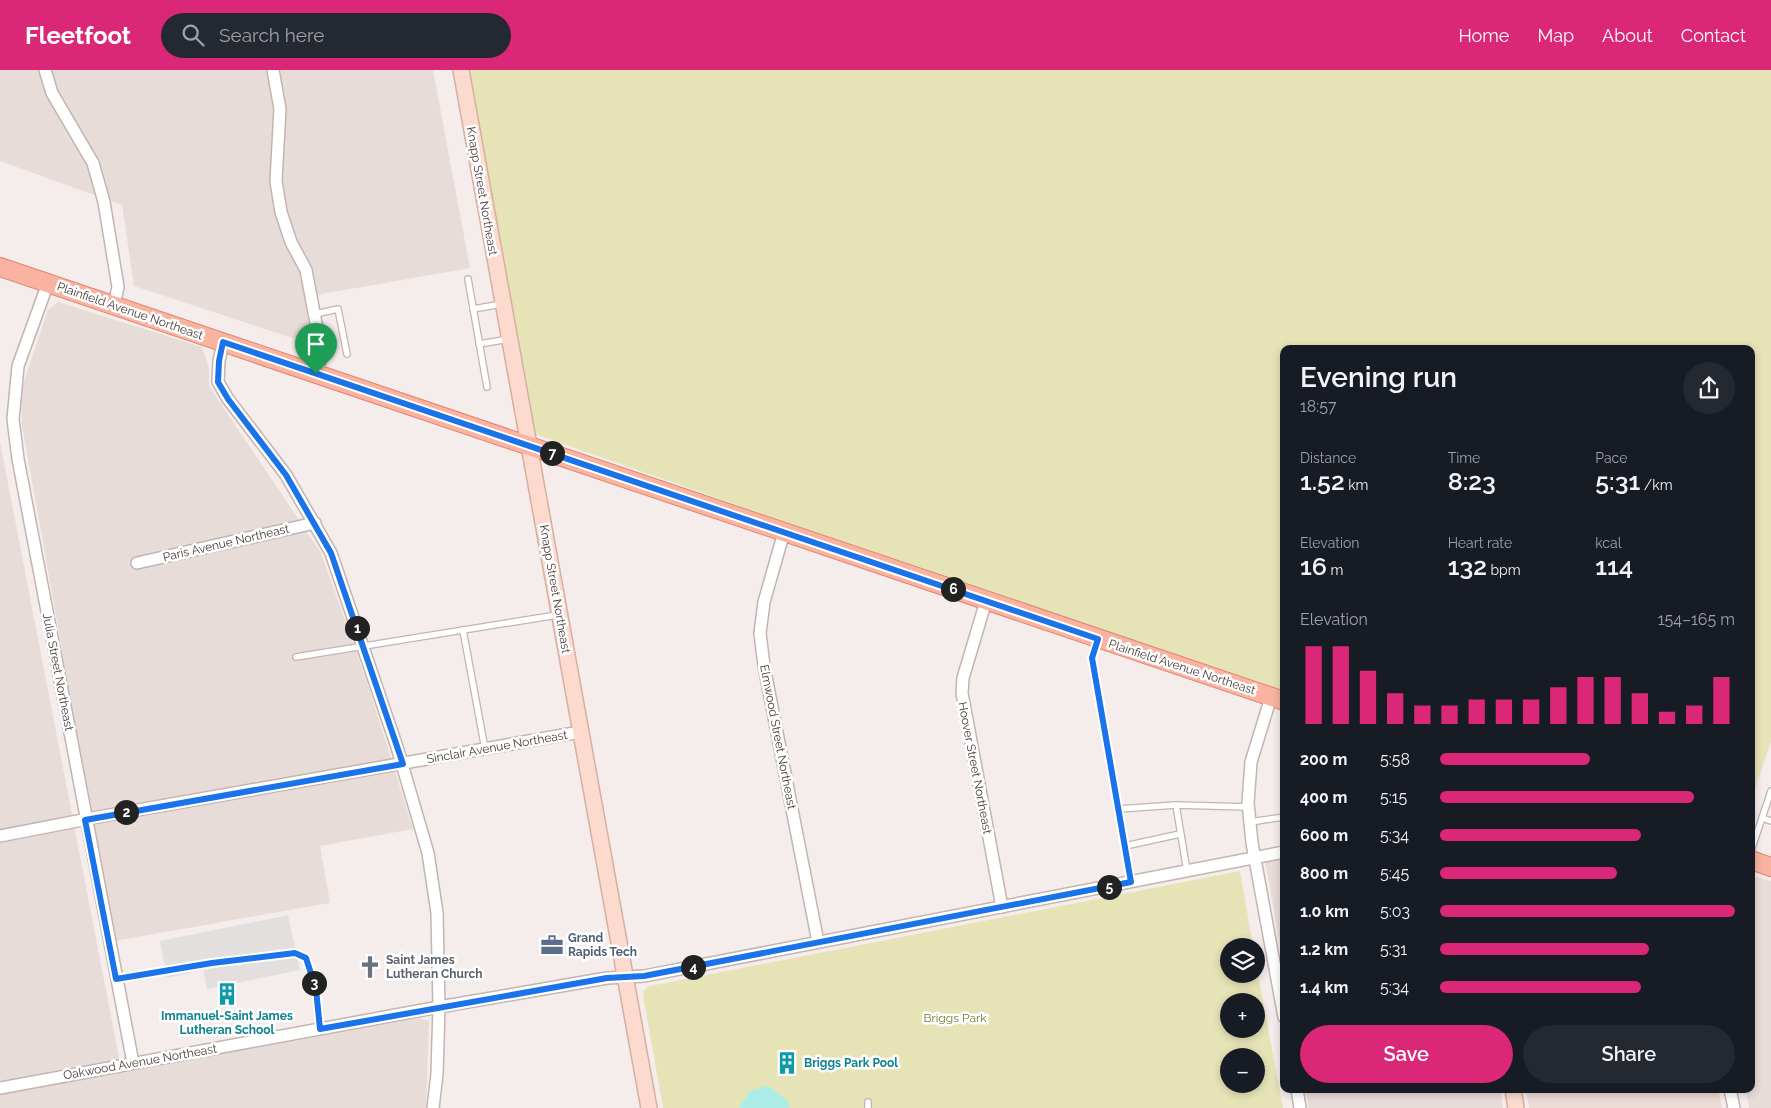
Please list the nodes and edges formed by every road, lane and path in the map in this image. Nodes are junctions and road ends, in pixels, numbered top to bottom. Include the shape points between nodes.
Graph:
1 (45, 70) edge
2 (273, 70) edge
3 (461, 70) edge
4 (0, 267) edge
5 (468, 280) dead end
6 (48, 283) junction
7 (502, 304) junction
8 (114, 305) junction
9 (473, 309) junction
10 (315, 314) junction
11 (509, 339) junction
12 (223, 342) junction
13 (479, 344) junction
14 (347, 354) dead end
15 (316, 374) junction
16 (487, 387) dead end
17 (529, 446) junction
18 (315, 523) junction
19 (784, 532) junction
20 (138, 563) dead end
21 (986, 601) junction
22 (559, 614) junction
23 (463, 630) junction
24 (1098, 639) junction
25 (364, 647) junction
26 (296, 657) dead end
27 (1277, 699) edge
28 (580, 732) junction
29 (485, 749) junction
30 (403, 764) junction
31 (1771, 791) edge
32 (1176, 805) junction
33 (1248, 807) junction
34 (1118, 809) junction
35 (1280, 818) edge
36 (1762, 818) junction
37 (85, 820) junction
38 (1771, 821) edge
39 (1250, 822) junction
40 (1180, 834) junction
41 (0, 836) edge
42 (1755, 839) edge
43 (1125, 846) junction
44 (1280, 853) edge
45 (1255, 857) junction
46 (1755, 861) edge
47 (1771, 867) edge
48 (1187, 871) junction
49 (1131, 882) junction
50 (1002, 907) junction
51 (818, 942) junction
52 (625, 977) junction
53 (116, 979) junction
54 (1280, 995) edge
55 (439, 1007) junction
56 (320, 1029) junction
57 (132, 1063) junction
58 (0, 1088) edge
59 (1298, 1093) edge
60 (1514, 1093) edge
61 (1731, 1093) edge
62 (433, 1108) edge
63 (649, 1108) edge
64 (1300, 1108) edge
65 (1516, 1108) edge
66 (1734, 1108) edge

1 - 8 street via 52,93 92,163 104,202 118,288
2 - 10 street via 280,109 276,181 281,212 291,242 306,270
3 - 7 street, Knapp Street Northeast
4 - 6 main road, Plainfield Avenue Northeast
5 - 9 lane
6 - 8 main road, Plainfield Avenue Northeast
6 - 37 street, Julia Street Northeast via 18,366 14,419 18,459
7 - 9 lane
7 - 11 street, Knapp Street Northeast
8 - 12 main road, Plainfield Avenue Northeast
9 - 13 lane
10 - 14 lane via 338,309
10 - 15 street via 322,355
11 - 13 lane
11 - 17 street, Knapp Street Northeast
12 - 15 main road, Plainfield Avenue Northeast
12 - 18 street via 218,382 286,475
13 - 16 lane
15 - 17 main road, Plainfield Avenue Northeast
17 - 19 main road, Plainfield Avenue Northeast
17 - 22 street, Knapp Street Northeast
18 - 20 street, Paris Avenue Northeast
18 - 25 street via 331,553
19 - 21 main road, Plainfield Avenue Northeast
19 - 51 street, Elmwood Street Northeast via 764,602 760,633
21 - 24 main road, Plainfield Avenue Northeast
21 - 50 street, Hoover Street Northeast via 963,678 962,693
22 - 23 lane
22 - 28 street, Knapp Street Northeast
23 - 25 lane
23 - 29 lane
24 - 27 main road, Plainfield Avenue Northeast
24 - 34 lane via 1092,658
25 - 26 lane
25 - 30 street
27 - 33 street via 1250,762
28 - 29 street, Sinclair Avenue Northeast
28 - 52 street, Knapp Street Northeast
29 - 30 street, Sinclair Avenue Northeast
30 - 37 street, Sinclair Avenue Northeast
30 - 55 street via 428,853 437,913
31 - 36 lane
32 - 33 lane
32 - 34 lane
32 - 40 lane
33 - 39 street
34 - 43 lane
35 - 39 lane
36 - 38 lane
36 - 42 lane
37 - 41 street, Sinclair Avenue Northeast
37 - 53 street, Julia Street Northeast
39 - 45 street
40 - 43 lane
40 - 48 lane
43 - 49 lane
44 - 45 street, Oakwood Avenue Northeast
45 - 48 street, Oakwood Avenue Northeast
45 - 54 street
46 - 47 main road
48 - 49 street, Oakwood Avenue Northeast
49 - 50 street, Oakwood Avenue Northeast
50 - 51 street, Oakwood Avenue Northeast
51 - 52 street, Oakwood Avenue Northeast
52 - 55 street, Oakwood Avenue Northeast
52 - 63 street, Knapp Street Northeast
53 - 56 lane via 295,953 306,958 316,989
53 - 57 street, Julia Street Northeast
55 - 56 street, Oakwood Avenue Northeast
55 - 62 street
56 - 57 street, Oakwood Avenue Northeast
57 - 58 street, Oakwood Avenue Northeast
59 - 64 street
60 - 65 street
61 - 66 street

